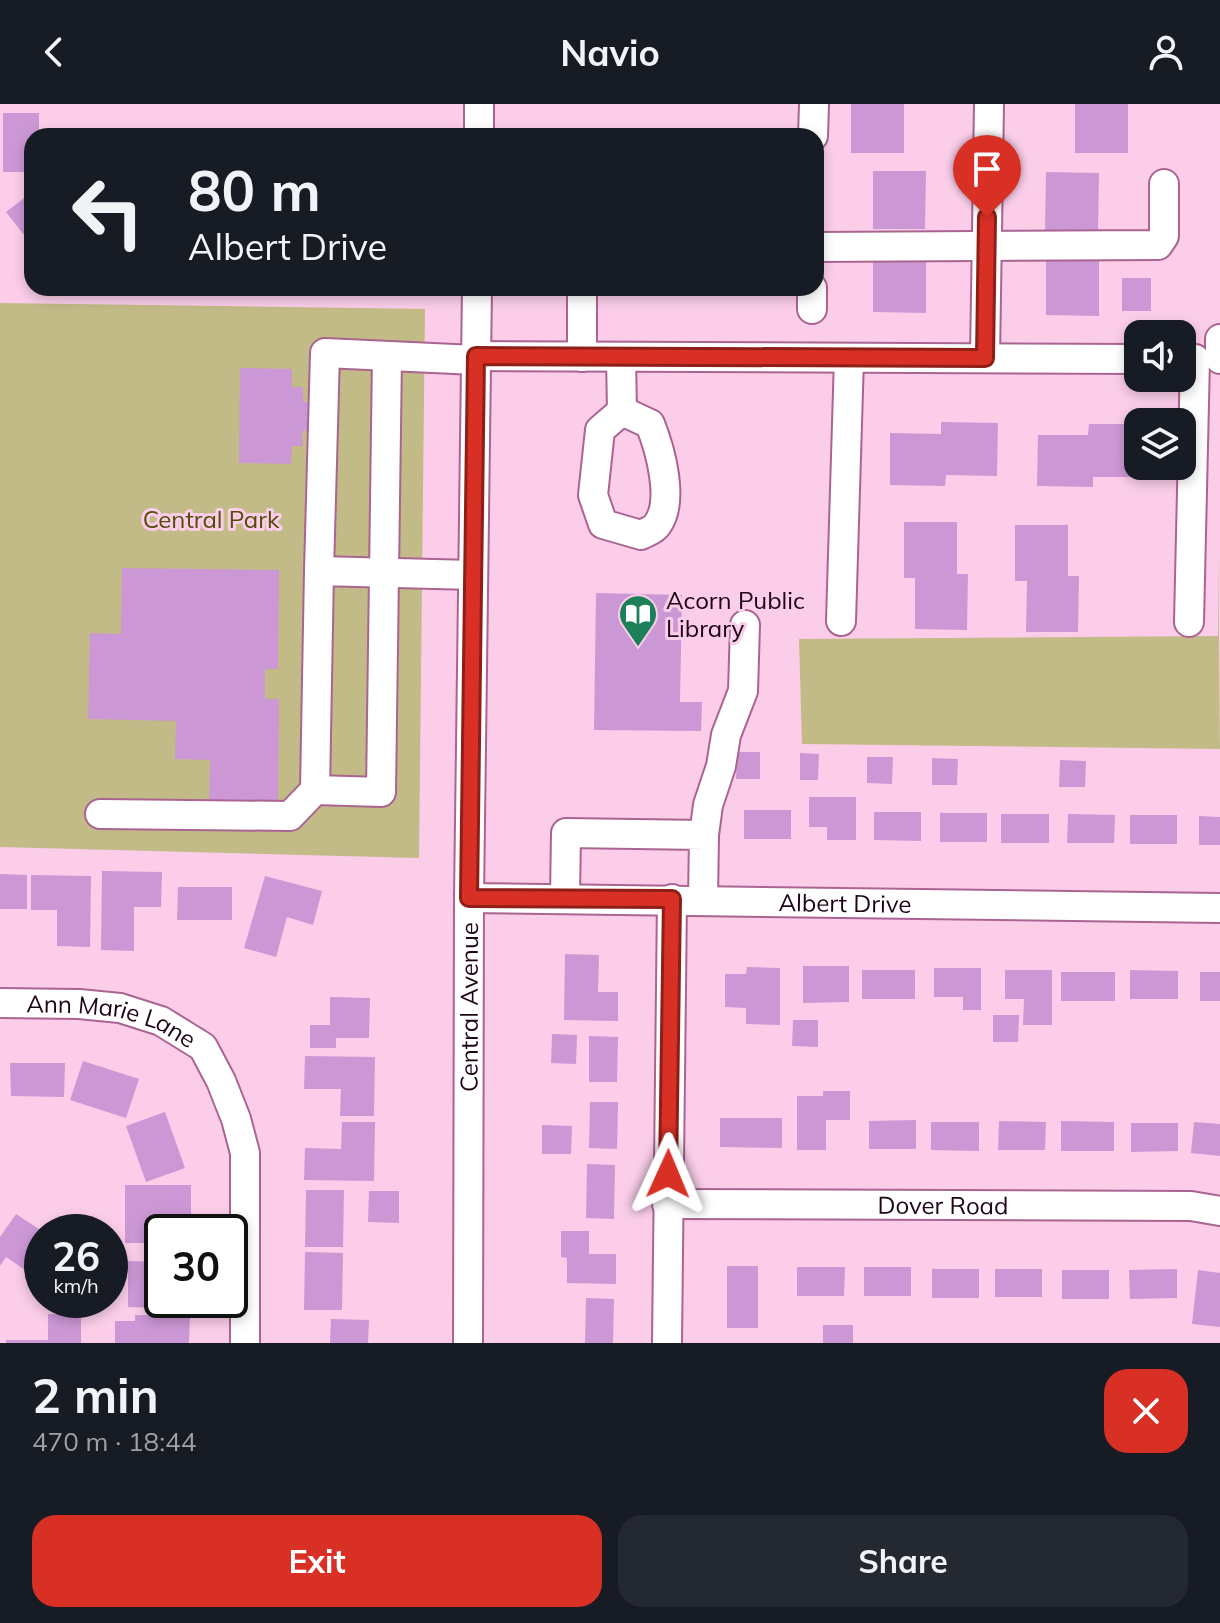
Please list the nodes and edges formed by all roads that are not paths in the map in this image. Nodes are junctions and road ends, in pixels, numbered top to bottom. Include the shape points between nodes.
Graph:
1 (479, 104) edge
2 (814, 104) edge
3 (989, 104) edge
4 (479, 128) edge
5 (813, 128) edge
6 (1164, 184) dead end
7 (987, 245) junction
8 (824, 247) edge
9 (477, 296) edge
10 (582, 296) edge
11 (1220, 339) edge
12 (387, 356) junction
13 (582, 357) junction
14 (621, 357) junction
15 (476, 358) junction
16 (849, 358) junction
17 (985, 358) junction
18 (1124, 359) edge
19 (1204, 359) edge
20 (622, 411) dead end
21 (319, 571) junction
22 (385, 573) junction
23 (473, 575) junction
24 (841, 621) dead end
25 (1189, 622) dead end
26 (745, 625) dead end
27 (315, 790) junction
28 (100, 814) dead end
29 (704, 835) junction
30 (469, 898) junction
31 (565, 898) junction
32 (672, 899) junction
33 (703, 900) junction
34 (1220, 908) edge
35 (0, 1003) edge
36 (667, 1204) junction
37 (1220, 1211) edge
38 (245, 1343) edge
39 (468, 1343) edge
40 (667, 1343) edge

1 - 4 street
2 - 5 street
3 - 7 street
6 - 7 street via 1164,236 1158,245
7 - 8 street
7 - 17 street
9 - 15 street, Central Avenue
10 - 13 street
11 - 19 street
12 - 15 street
12 - 21 street via 325,353
12 - 22 street
13 - 14 street
13 - 15 street
14 - 16 street
14 - 20 street
15 - 23 street, Central Avenue
16 - 17 street
16 - 24 street
17 - 18 street
19 - 25 street
21 - 22 street
21 - 27 street
22 - 23 street
22 - 27 street via 381,792
23 - 30 street, Central Avenue
26 - 29 street via 743,691 726,735
27 - 28 street via 290,816
29 - 31 street via 566,833
29 - 33 street
30 - 31 street, Albert Drive
30 - 39 street, Central Avenue
31 - 32 street, Albert Drive
32 - 33 street, Albert Drive
32 - 36 street
33 - 34 street, Albert Drive
35 - 38 street, Ann Marie Lane via 120,1008 161,1021 203,1047 221,1081 245,1153
36 - 37 street, Dover Road via 1191,1206
36 - 40 street

